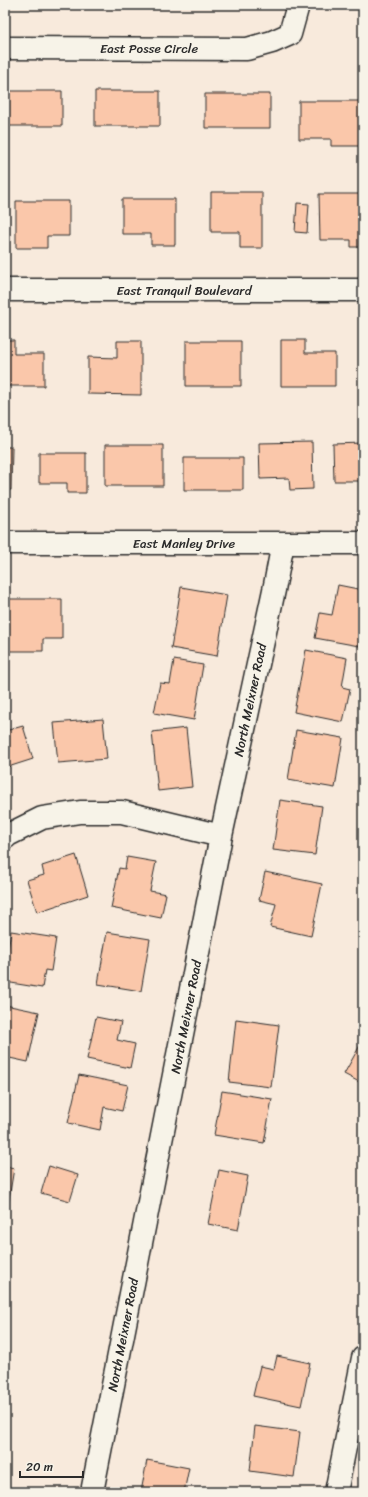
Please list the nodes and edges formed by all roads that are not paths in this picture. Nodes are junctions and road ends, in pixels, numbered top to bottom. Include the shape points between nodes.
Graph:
1 (298, 5) edge
2 (5, 48) edge
3 (5, 290) edge
4 (363, 290) edge
5 (5, 543) edge
6 (283, 543) junction
7 (363, 543) edge
8 (221, 836) junction
9 (5, 838) edge
10 (363, 1362) edge
11 (92, 1492) edge
12 (336, 1492) edge

1 - 2 street, East Posse Circle via 290,34 247,49
3 - 4 street, East Tranquil Boulevard
5 - 6 street, East Manley Drive
6 - 7 street, East Manley Drive
6 - 8 street, North Meixner Road
8 - 9 street via 122,812 80,812 42,818
8 - 11 street, North Meixner Road
10 - 12 street

